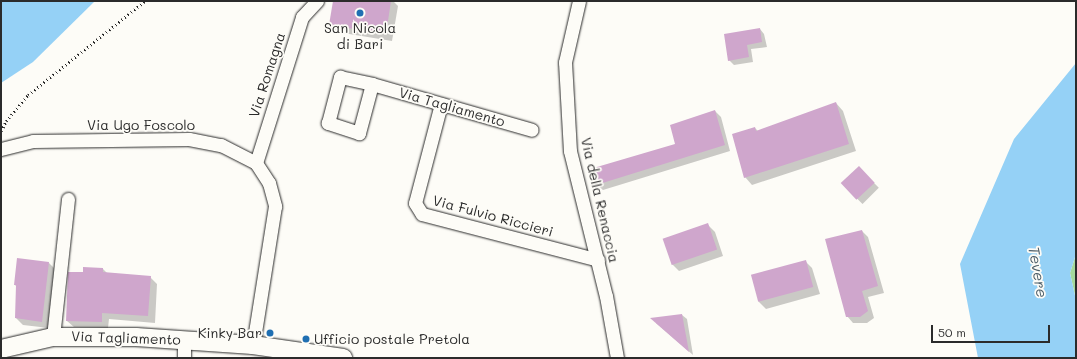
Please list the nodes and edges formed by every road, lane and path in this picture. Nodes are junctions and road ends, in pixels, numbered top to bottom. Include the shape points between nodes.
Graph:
1 (144, 1) edge
2 (316, 1) edge
3 (579, 1) edge
4 (372, 84) dead end
5 (441, 104) junction
6 (532, 130) dead end
7 (1, 131) edge
8 (1, 149) edge
9 (256, 163) junction
10 (68, 199) dead end
11 (598, 260) junction
12 (52, 337) junction
13 (184, 340) junction
14 (253, 345) junction
15 (6, 351) edge
16 (184, 358) edge
17 (343, 358) edge
18 (617, 358) edge

1 - 7 path via 41,84 6,121
2 - 9 street, Via Romagna via 302,17
3 - 11 street, Via della Renaccia via 565,62 566,105 570,151
4 - 5 street, Via Tagliamento
5 - 6 street, Via Tagliamento
5 - 11 street, Via Fulvio Riccieri via 415,204 422,214
8 - 9 street, Via Ugo Foscolo via 33,141 189,139 221,145
9 - 14 street, Via Ugo Foscolo via 269,183 275,206
10 - 12 street, Via Tagliamento
11 - 18 street, Via della Renaccia
12 - 13 street, Via Tagliamento
12 - 15 street, Via Tagliamento
13 - 14 street, Via Tagliamento
13 - 16 street
14 - 17 street, Via Tagliamento

